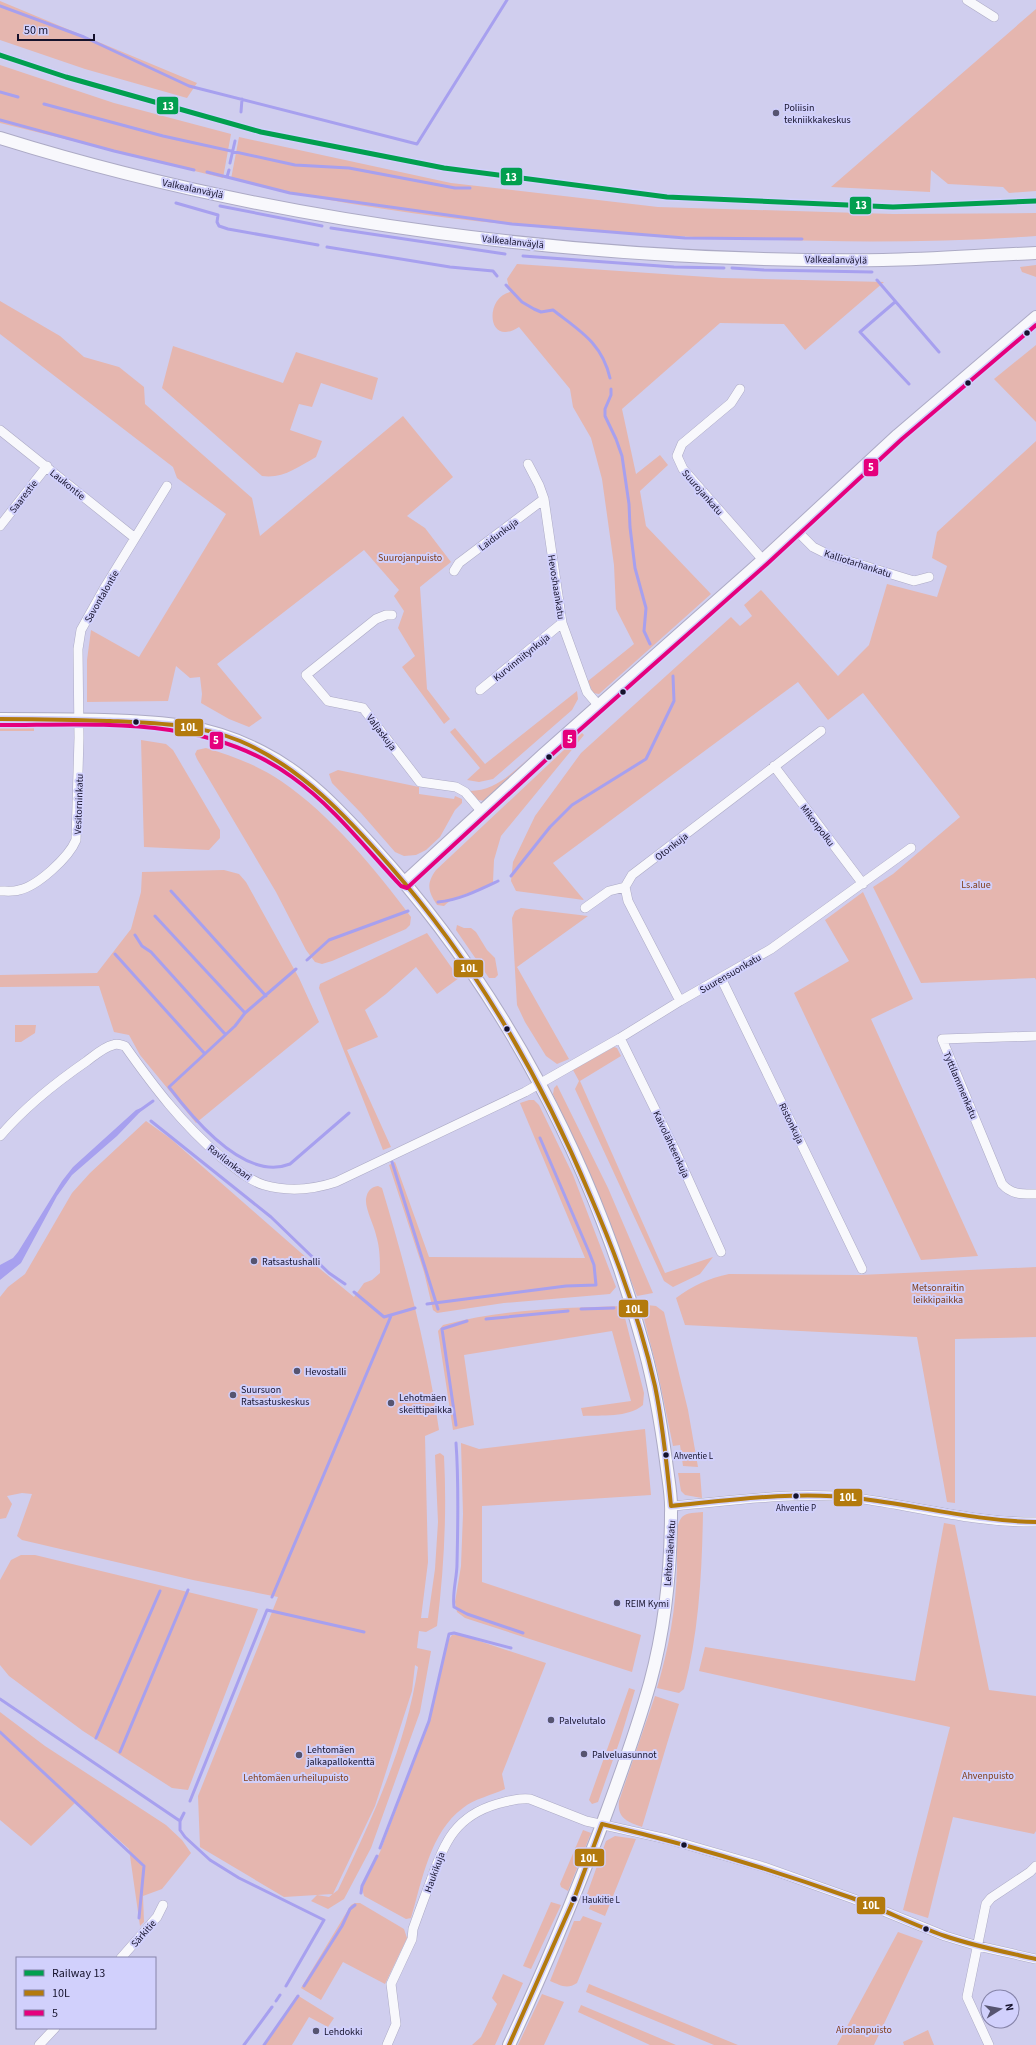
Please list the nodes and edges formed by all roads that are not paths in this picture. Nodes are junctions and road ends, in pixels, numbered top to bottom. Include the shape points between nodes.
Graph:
1 (967, 0) edge
2 (994, 17) dead end
3 (0, 138) edge
4 (1036, 253) edge
5 (1036, 317) edge
6 (740, 389) dead end
7 (0, 430) edge
8 (528, 464) dead end
9 (47, 466) junction
10 (167, 486) dead end
11 (544, 499) junction
12 (0, 526) edge
13 (795, 529) junction
14 (135, 538) junction
15 (763, 560) junction
16 (454, 571) dead end
17 (928, 577) dead end
18 (392, 615) dead end
19 (562, 623) junction
20 (480, 690) dead end
21 (599, 706) junction
22 (0, 719) edge
23 (79, 720) junction
24 (821, 731) dead end
25 (774, 766) junction
26 (482, 812) junction
27 (911, 848) dead end
28 (405, 882) junction
29 (863, 884) junction
30 (625, 886) junction
31 (0, 891) edge
32 (585, 908) dead end
33 (721, 978) junction
34 (680, 1001) junction
35 (1036, 1036) edge
36 (620, 1038) junction
37 (540, 1084) junction
38 (0, 1136) edge
39 (1036, 1194) edge
40 (721, 1252) dead end
41 (862, 1269) dead end
42 (671, 1506) junction
43 (1036, 1522) edge
44 (602, 1824) junction
45 (1036, 1866) edge
46 (163, 1905) dead end
47 (978, 1946) junction
48 (122, 1957) edge
49 (1036, 1959) edge
50 (54, 2029) edge
51 (39, 2045) edge
52 (387, 2045) edge
53 (509, 2045) edge
54 (989, 2045) edge

1 - 2 street
3 - 4 street, Valkealanväylä via 127,174 230,196 324,214 519,242 670,254 778,258 884,260
5 - 13 street via 898,435
6 - 15 street, Suurojankatu via 731,403 682,444 677,456 683,469
7 - 9 street, Laukontie
8 - 11 street, Hevoshaankatu
9 - 12 street, Saarestie
9 - 14 street, Laukontie
10 - 14 street, Savontalontie
11 - 16 street, Laidunkuja via 459,563
11 - 19 street, Hevoshaankatu
13 - 15 street
13 - 17 street, Kalliotarhankatu via 813,547 829,555 914,581
14 - 23 street, Savontalontie via 81,630 78,649
15 - 21 street
18 - 26 street, Valjaskuja via 376,619 306,675 328,702 363,708 420,782 461,789
19 - 20 street, Kurvinniitynkuja
19 - 21 street, Hevoshaankatu via 587,692
21 - 26 street
22 - 23 street, Lehtomäenkatu
23 - 28 street, Lehtomäenkatu via 183,725 219,734 264,752 296,773 322,795
23 - 31 street, Vesitorninkatu via 78,831 75,844 40,879 19,890
24 - 25 street, Otonkuja
25 - 29 street, Mikonpolku
25 - 30 street, Otonkuja via 632,875
26 - 28 street
27 - 29 street, Suurensuonkatu
28 - 37 street, Lehtomäenkatu via 446,934
29 - 33 street, Suurensuonkatu via 771,949
30 - 32 street via 609,891
30 - 34 street via 628,901
33 - 34 street, Suurensuonkatu
33 - 41 street, Ristonkuja
34 - 36 street, Suurensuonkatu
35 - 39 street, Tyttilammenkatu via 942,1039 1002,1184 1018,1194
36 - 37 street, Suurensuonkatu
36 - 40 street, Kaivolähteenkuja
37 - 38 street, Ravilankaari via 336,1182 300,1190 263,1184 231,1165 178,1117 125,1046 120,1044 104,1049 67,1074
37 - 42 street, Lehtomäenkatu via 608,1234 627,1286 653,1381
42 - 43 street via 776,1497 829,1496 856,1498 1002,1522
42 - 44 street, Lehtomäenkatu via 668,1579 657,1651 637,1725
44 - 47 street, Haukikuja via 667,1839 764,1867
44 - 52 street, Haukikuja via 586,1821 530,1799 521,1798 490,1806 466,1818 452,1831 440,1854 413,1929 412,1939 391,1984 396,2024
44 - 53 street, Lehtomäenkatu via 571,1906
45 - 47 street via 986,1904
46 - 48 street, Särkitie via 157,1917
47 - 49 street, Haukikuja
47 - 54 street via 967,1997
50 - 51 street

